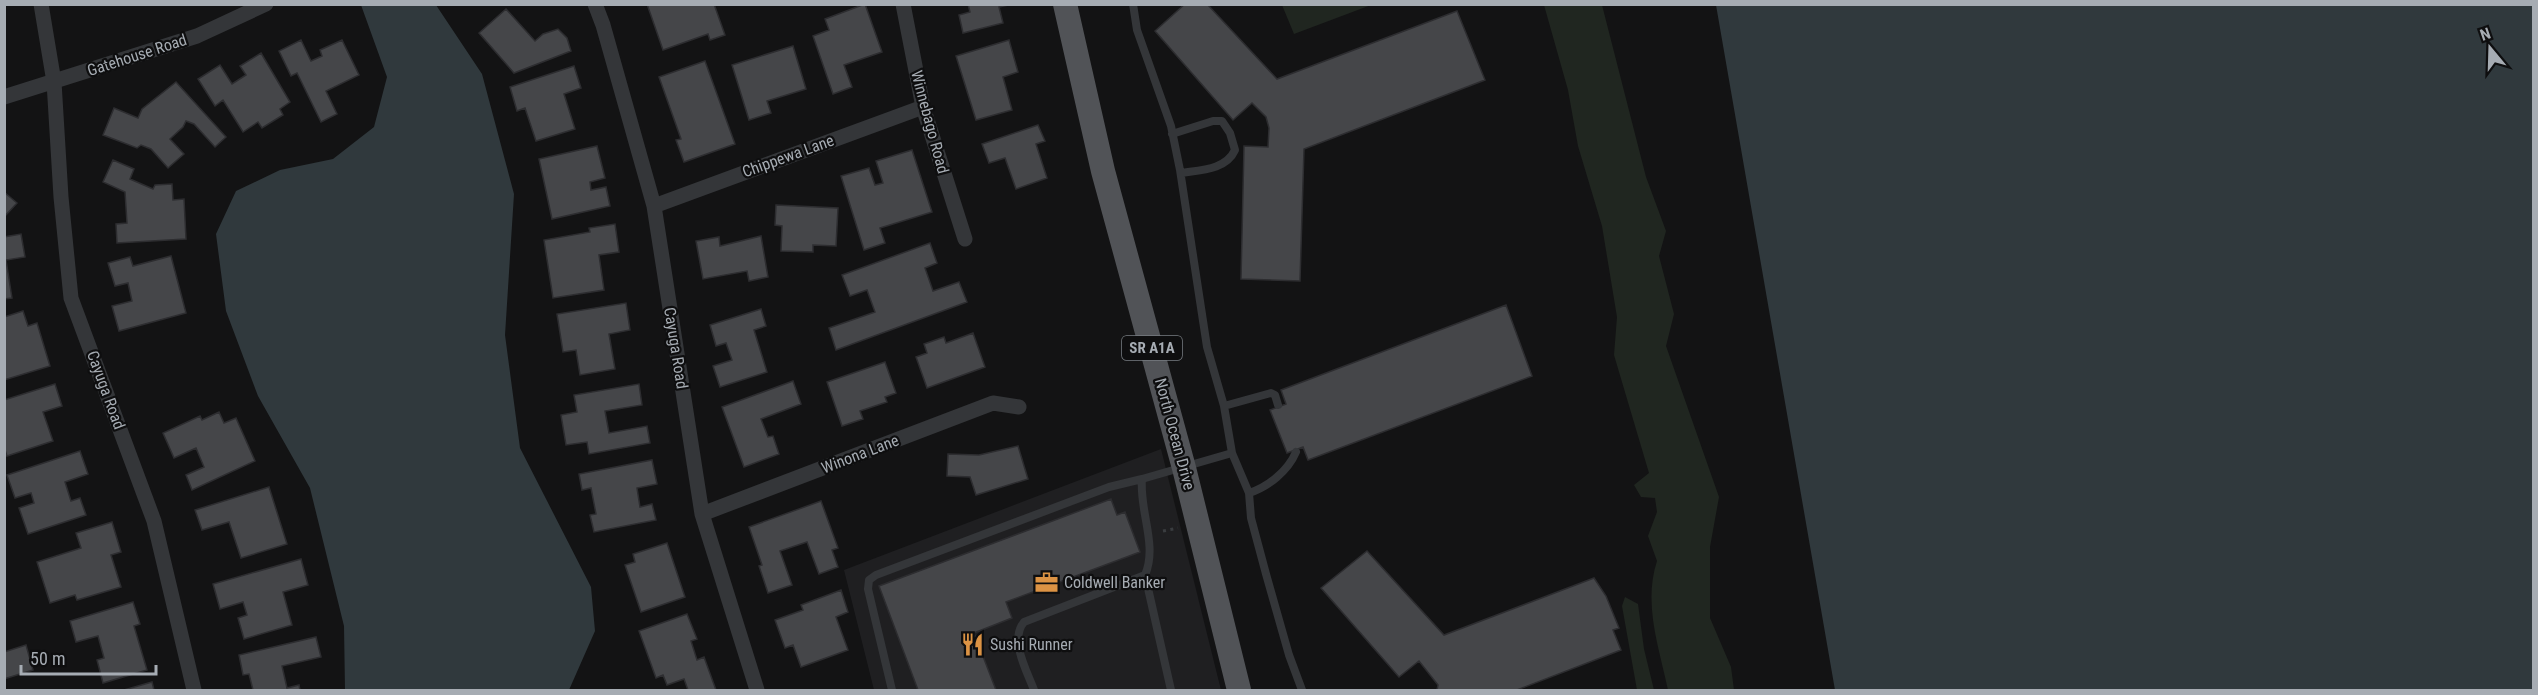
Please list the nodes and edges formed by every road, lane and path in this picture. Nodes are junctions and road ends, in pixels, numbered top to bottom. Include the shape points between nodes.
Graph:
1 (41, 4) edge
2 (266, 4) edge
3 (595, 4) edge
4 (903, 4) edge
5 (1133, 4) edge
6 (1068, 7) edge
7 (54, 82) junction
8 (4, 97) edge
9 (923, 107) junction
10 (1172, 134) junction
11 (1181, 172) junction
12 (654, 206) junction
13 (965, 239) dead end
14 (1278, 405) dead end
15 (1224, 406) junction
16 (1019, 407) dead end
17 (1296, 452) dead end
18 (1232, 453) junction
19 (1184, 468) junction
20 (1142, 479) junction
21 (1249, 493) junction
22 (702, 514) junction
23 (1180, 527) dead end
24 (1163, 531) dead end
25 (1145, 575) junction
26 (194, 690) edge
27 (757, 690) edge
28 (892, 690) edge
29 (1034, 690) edge
30 (1171, 690) edge
31 (1239, 690) edge
32 (1302, 690) edge

1 - 7 street, Cayuga Road
2 - 7 street, Gatehouse Road via 197,36
3 - 12 street, Cayuga Road
4 - 9 street, Winnebago Road
5 - 10 lane via 1137,30
6 - 19 main road, North Ocean Drive / SR A1A via 1103,171
7 - 8 street, Gatehouse Road
7 - 26 street, Cayuga Road via 71,298 154,521
9 - 12 street, Chippewa Lane
9 - 13 street, Winnebago Road
10 - 11 lane
10 - 11 lane via 1222,121 1233,141 1234,150 1220,166
11 - 15 lane via 1207,347
12 - 22 street, Cayuga Road
14 - 15 lane via 1271,393
15 - 18 lane
16 - 22 street, Winona Lane via 993,403
17 - 21 lane via 1292,462 1278,475
18 - 19 lane
18 - 21 lane
19 - 20 lane
19 - 31 main road, North Ocean Drive / SR A1A
20 - 25 lane via 1150,545
20 - 28 lane via 1109,487 869,580
21 - 32 lane via 1251,518
22 - 27 street, Cayuga Road
23 - 24 path
25 - 29 lane via 1024,622 1017,633 1018,642
25 - 30 lane

